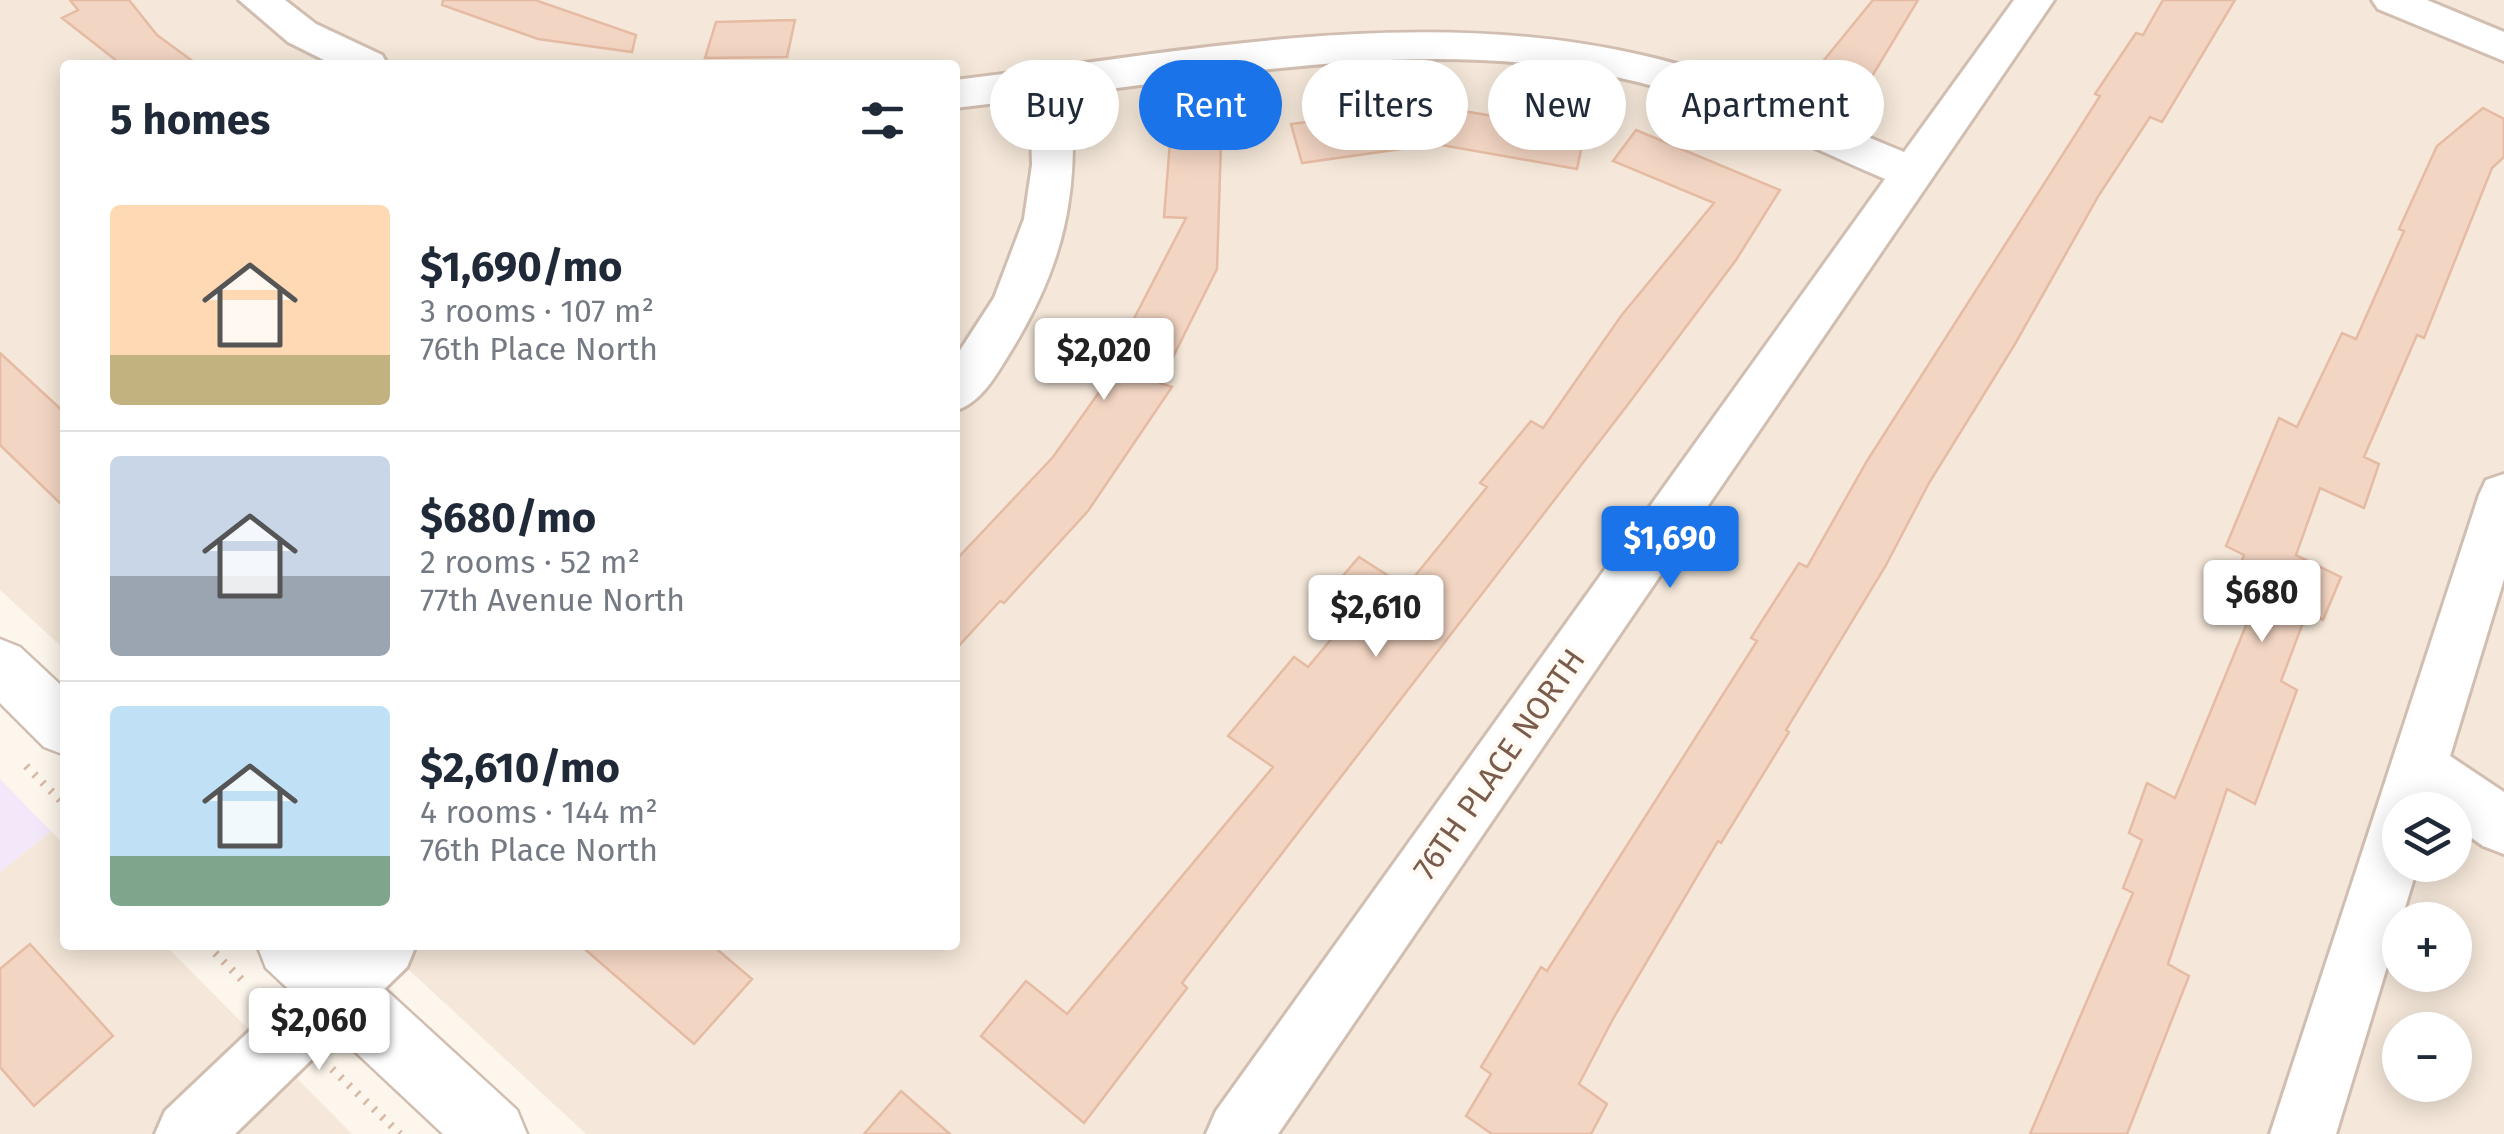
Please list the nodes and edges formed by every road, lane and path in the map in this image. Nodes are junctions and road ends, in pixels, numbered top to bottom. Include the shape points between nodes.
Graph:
1 (260, 0) edge
2 (2034, 0) edge
3 (2392, 0) edge
4 (2504, 48) edge
5 (358, 60) edge
6 (1119, 76) edge
7 (990, 90) edge
8 (960, 93) edge
9 (1053, 150) edge
10 (1913, 173) junction
11 (960, 386) edge
12 (2504, 495) edge
13 (0, 664) edge
14 (60, 723) edge
15 (13, 753) dead end
16 (2412, 788) edge
17 (60, 799) edge
18 (2504, 826) edge
19 (2383, 882) edge
20 (294, 950) edge
21 (380, 950) edge
22 (337, 991) junction
23 (188, 1134) edge
24 (493, 1134) edge
25 (1239, 1134) edge
26 (2303, 1134) edge

1 - 5 street via 302,33
2 - 10 street, 76TH PLACE NORTH
3 - 4 street
6 - 10 street via 1360,46 1546,53 1640,68 1721,93
7 - 8 street
9 - 11 street via 1044,227 1006,316
10 - 25 street, 76TH PLACE NORTH
12 - 16 street
13 - 14 street
15 - 17 path
16 - 18 street
19 - 26 street
20 - 22 street
21 - 22 street
22 - 23 street
22 - 24 street

